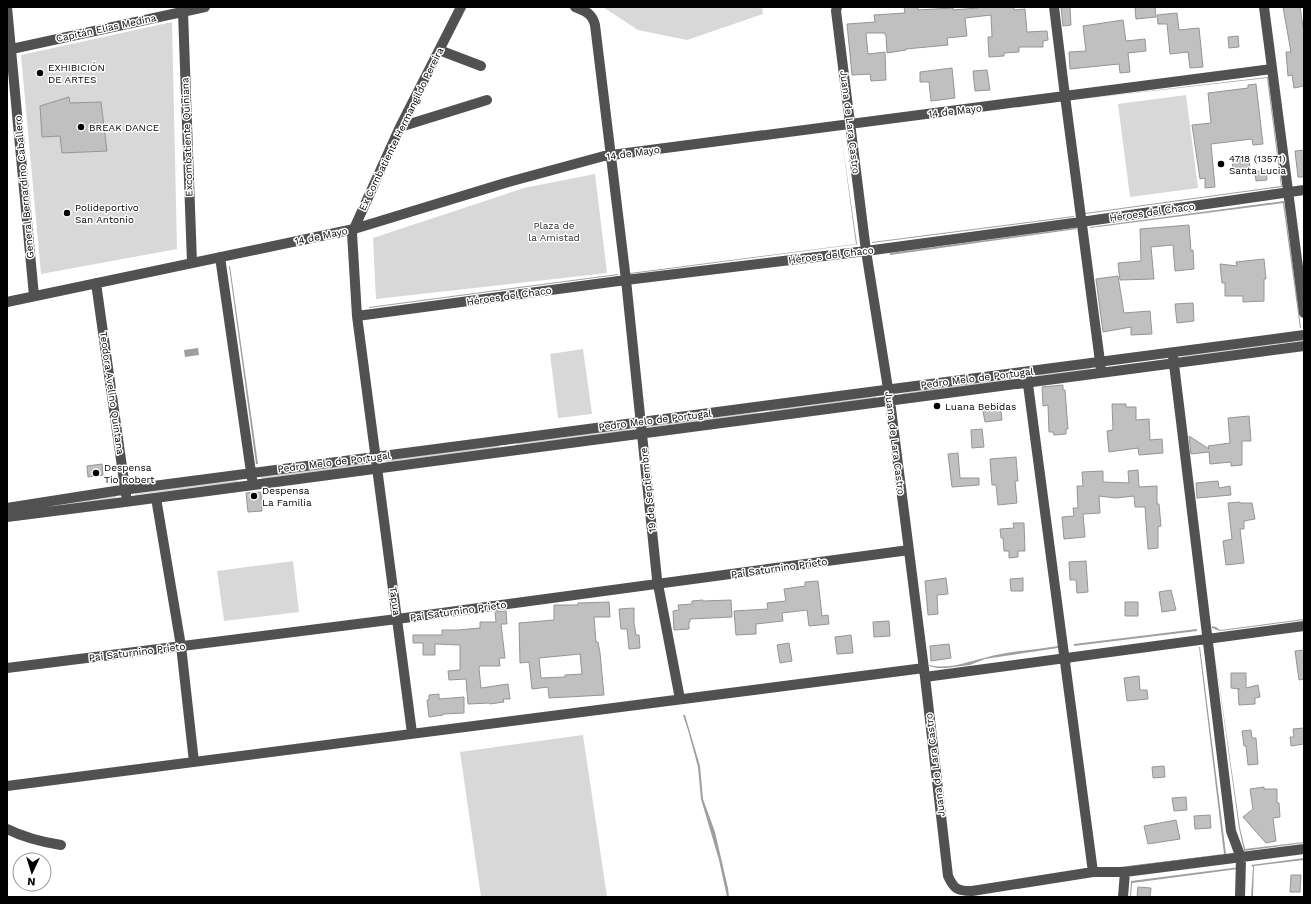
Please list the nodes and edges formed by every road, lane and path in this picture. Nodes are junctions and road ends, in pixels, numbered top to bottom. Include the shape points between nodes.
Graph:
1 (7, 7) edge
2 (205, 7) edge
3 (461, 7) edge
4 (575, 7) edge
5 (1054, 7) edge
6 (1264, 7) edge
7 (836, 9) edge
8 (183, 12) junction
9 (9, 49) edge
10 (439, 50) junction
11 (481, 66) dead end
12 (1272, 69) junction
13 (1065, 96) junction
14 (487, 100) dead end
15 (850, 124) junction
16 (400, 127) junction
17 (610, 156) junction
18 (1304, 190) edge
19 (1288, 192) junction
20 (1081, 222) junction
21 (354, 229) junction
22 (866, 251) junction
23 (220, 257) junction
24 (192, 263) junction
25 (626, 280) junction
26 (96, 283) junction
27 (34, 296) junction
28 (7, 302) edge
29 (1304, 312) edge
30 (357, 316) junction
31 (1304, 335) edge
32 (1304, 346) edge
33 (1172, 352) junction
34 (1100, 362) junction
35 (1174, 363) junction
36 (1026, 371) junction
37 (1102, 373) junction
38 (1028, 382) junction
39 (888, 389) junction
40 (890, 401) junction
41 (640, 422) junction
42 (642, 434) junction
43 (526, 436) junction
44 (527, 448) junction
45 (375, 457) junction
46 (376, 469) junction
47 (251, 473) junction
48 (253, 485) junction
49 (125, 489) junction
50 (156, 498) junction
51 (127, 502) junction
52 (7, 508) edge
53 (7, 517) edge
54 (909, 550) junction
55 (658, 584) junction
56 (397, 619) junction
57 (1304, 626) edge
58 (1207, 639) junction
59 (181, 646) junction
60 (1066, 658) junction
61 (7, 668) edge
62 (924, 672) junction
63 (680, 699) junction
64 (412, 733) junction
65 (194, 762) junction
66 (7, 786) edge
67 (7, 829) edge
68 (61, 845) dead end
69 (1304, 849) edge
70 (1241, 858) junction
71 (1093, 872) junction
72 (1124, 872) junction
73 (1123, 897) edge
74 (1240, 897) edge

1 - 9 street, General Bernardino Caballero
2 - 8 street, Capitán Elias Medina
3 - 10 street, Ex Combatiente Hermangildo Pereira
4 - 17 street, 19 de Septiembre via 590,14 595,25
5 - 13 street
6 - 12 street
7 - 15 street, Juana de Lara Castro
8 - 9 street, Capitán Elias Medina
8 - 24 street, Excombatiente Quiniana
9 - 27 street, General Bernardino Caballero
10 - 11 street
10 - 16 street, Ex Combatiente Hermangildo Pereira
12 - 13 street, 14 de Mayo
12 - 19 street
13 - 15 street, 14 de Mayo
13 - 20 street
14 - 16 street
15 - 17 street, 14 de Mayo
15 - 22 street, Juana de Lara Castro
16 - 21 street, Ex Combatiente Hermangildo Pereira
17 - 21 street, 14 de Mayo via 505,183
17 - 25 street, 19 de Septiembre
18 - 19 street, Héroes del Chaco
19 - 20 street, Héroes del Chaco
19 - 29 street
20 - 22 street, Héroes del Chaco
20 - 34 street
21 - 23 street, 14 de Mayo
21 - 30 street, Ex Combatiente Hermangildo Pereira via 352,233
22 - 25 street, Héroes del Chaco
22 - 39 street, Juana de Lara Castro
23 - 24 street, 14 de Mayo
23 - 47 street
24 - 26 street, 14 de Mayo
25 - 30 street, Héroes del Chaco
25 - 41 street, 19 de Septiembre
26 - 27 street, 14 de Mayo
26 - 49 street, Teodora Avelino Quintana
27 - 28 street, 14 de Mayo
30 - 45 street, Ex Combatiente Hermangildo Pereira
31 - 33 street, Pedro Melo de Portugal
32 - 35 street, Pedro Melo de Portugal
33 - 34 street, Pedro Melo de Portugal
33 - 35 street
34 - 36 street, Pedro Melo de Portugal
34 - 37 street
35 - 37 street, Pedro Melo de Portugal
35 - 58 street
36 - 38 street
36 - 39 street, Pedro Melo de Portugal
37 - 38 street, Pedro Melo de Portugal
38 - 40 street, Pedro Melo de Portugal
38 - 60 street
39 - 40 street, Juana de Lara Castro
39 - 41 street, Pedro Melo de Portugal
40 - 42 street, Pedro Melo de Portugal
40 - 54 street, Juana de Lara Castro
41 - 42 street, 19 de Septiembre
41 - 43 street, Pedro Melo de Portugal
42 - 44 street, Pedro Melo de Portugal
42 - 55 street, 19 de Septiembre
43 - 44 street
43 - 45 street, Pedro Melo de Portugal
44 - 46 street, Pedro Melo de Portugal
45 - 46 street, Ex Combatiente Hermangildo Pereira
45 - 47 street, Pedro Melo de Portugal
46 - 48 street, Pedro Melo de Portugal
46 - 56 street, Tapua
47 - 48 street
47 - 49 street, Pedro Melo de Portugal
48 - 50 street, Pedro Melo de Portugal
49 - 51 street, Teodora Avelino Quintana
49 - 52 street, Pedro Melo de Portugal
50 - 51 street, Pedro Melo de Portugal
50 - 59 street
51 - 53 street, Pedro Melo de Portugal
54 - 55 street, Pai Saturnino Prieto
54 - 62 street, Juana de Lara Castro
55 - 56 street, Pai Saturnino Prieto
55 - 63 street, 19 de Septiembre
56 - 59 street, Pai Saturnino Prieto
56 - 64 street, Tapua
57 - 58 street
58 - 60 street
58 - 70 street via 1231,831
59 - 61 street, Pai Saturnino Prieto
59 - 65 street
60 - 62 street
60 - 71 street
62 - 63 street
62 - 71 street, Juana de Lara Castro via 948,876 953,886 961,891 967,891
63 - 64 street
64 - 65 street
65 - 66 street
67 - 68 street via 20,836
69 - 70 street
70 - 72 street
70 - 74 street
71 - 72 street
72 - 73 street

